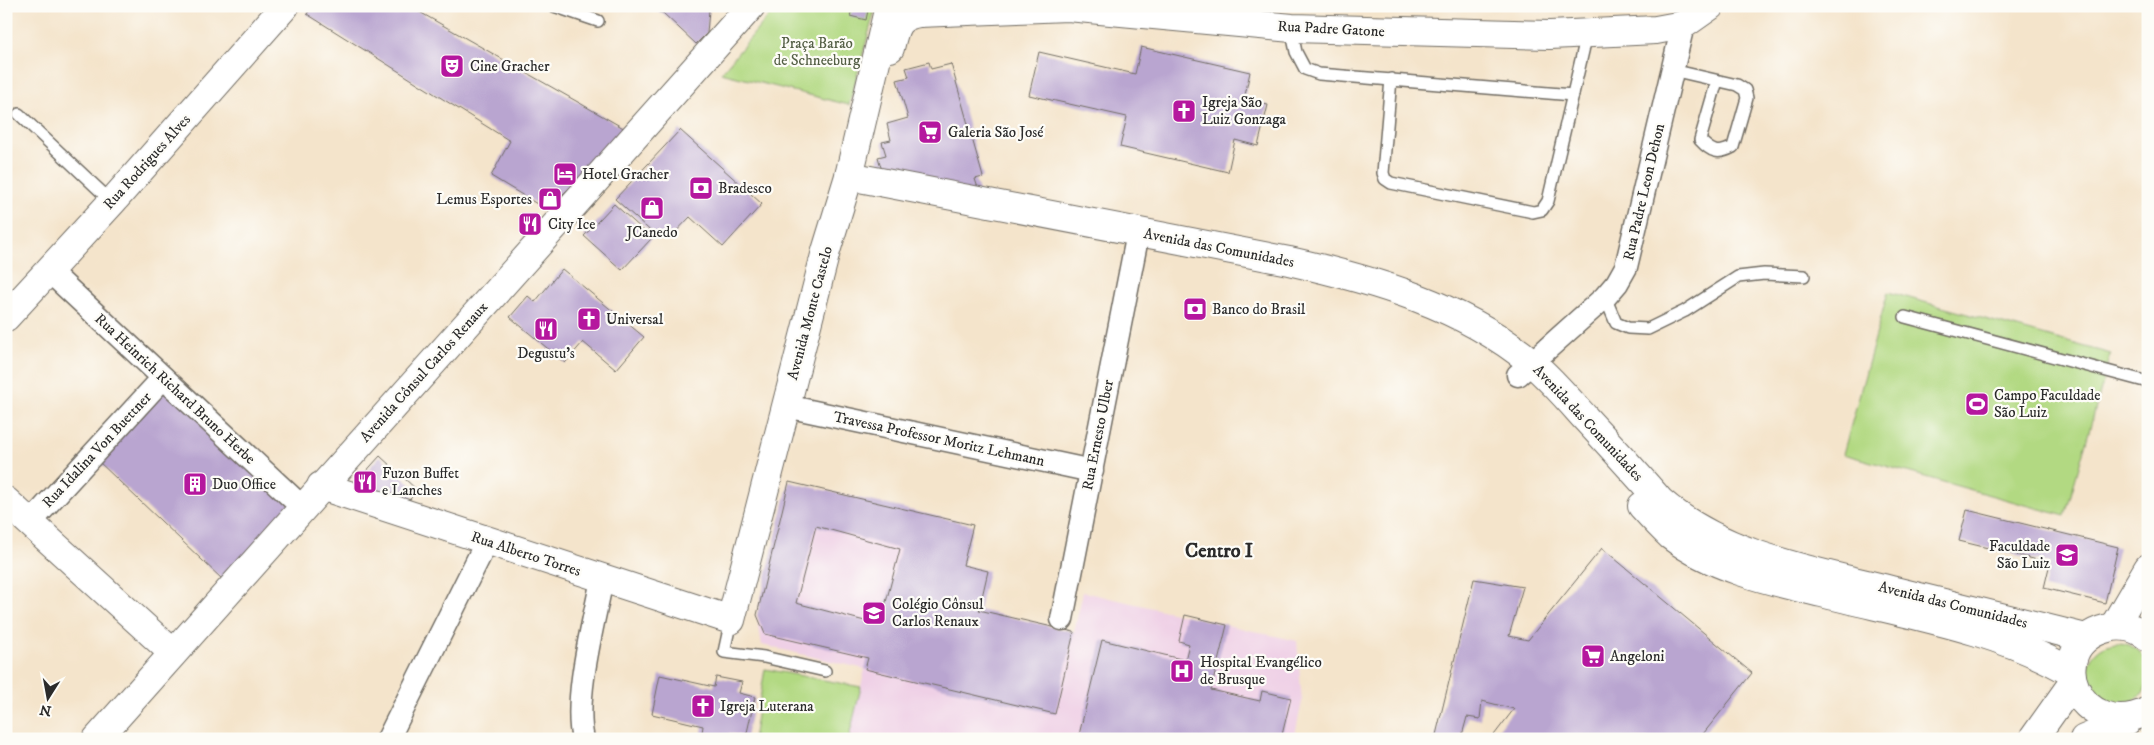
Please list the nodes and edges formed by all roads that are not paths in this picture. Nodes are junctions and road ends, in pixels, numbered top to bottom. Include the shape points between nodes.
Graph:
1 (285, 6) edge
2 (554, 6) edge
3 (751, 6) edge
4 (889, 6) edge
5 (1710, 6) edge
6 (912, 10) edge
7 (598, 21) dead end
8 (1683, 25) junction
9 (1291, 28) junction
10 (1586, 34) junction
11 (1672, 70) junction
12 (1391, 79) junction
13 (1717, 81) junction
14 (1573, 95) junction
15 (864, 111) junction
16 (19, 114) dead end
17 (846, 184) junction
18 (112, 202) junction
19 (1136, 242) junction
20 (48, 270) junction
21 (1804, 276) dead end
22 (1605, 297) junction
23 (6, 316) edge
24 (1905, 317) dead end
25 (1524, 368) junction
26 (163, 378) junction
27 (2148, 382) edge
28 (786, 406) junction
29 (1092, 471) junction
30 (321, 486) junction
31 (6, 501) edge
32 (302, 507) junction
33 (30, 523) junction
34 (487, 541) junction
35 (2147, 575) edge
36 (602, 579) junction
37 (1062, 619) dead end
38 (731, 620) junction
39 (1982, 623) junction
40 (2114, 626) junction
41 (2148, 637) edge
42 (2086, 638) junction
43 (173, 653) junction
44 (825, 670) dead end
45 (2071, 678) junction
46 (2144, 713) edge
47 (98, 739) edge
48 (388, 739) edge
49 (583, 739) edge
50 (2033, 739) edge
51 (2084, 739) edge

1 - 18 main road, Rua Rodrigues Alves
2 - 7 lane
3 - 30 main road, Avenida Cônsul Carlos Renaux
4 - 15 main road, Avenida Monte Castelo
5 - 8 main road
6 - 9 main road, Rua Padre Gatone via 1068,7
6 - 15 main road via 899,21 881,85
8 - 10 main road, Rua Padre Gatone
8 - 11 street, Rua Padre Leon Dehon
9 - 10 main road, Rua Padre Gatone
9 - 12 lane via 1296,52 1305,69 1319,74
10 - 14 lane
11 - 13 lane
11 - 22 street, Rua Padre Leon Dehon via 1626,267
12 - 14 lane
12 - 14 lane via 1385,133 1385,179 1391,183 1533,212 1542,210 1548,200
13 - 13 lane via 1737,85 1745,90 1747,98 1733,147 1723,152 1710,151 1700,140
15 - 17 main road, Avenida Monte Castelo
16 - 18 lane
17 - 19 main road, Avenida das Comunidades
17 - 28 main road, Avenida Monte Castelo
18 - 20 main road, Rua Rodrigues Alves
19 - 25 main road, Avenida das Comunidades via 1347,284 1420,308 1472,344
19 - 29 street, Rua Ernesto Ulber
20 - 23 main road, Rua Rodrigues Alves
20 - 26 street, Rua Heinrich Richard Bruno Herbe
21 - 22 lane via 1764,274 1738,277 1686,311 1648,330 1616,323
22 - 25 street, Rua Padre Leon Dehon
24 - 27 lane
25 - 39 main road, Avenida das Comunidades via 1541,395 1671,535 1693,550 1721,564 1763,568
26 - 32 street, Rua Heinrich Richard Bruno Herbe
26 - 33 street, Rua Idalina Von Buettner
28 - 29 street, Travessa Professor Moritz Lehmann
28 - 38 main road, Avenida Monte Castelo
29 - 37 street, Rua Ernesto Ulber
30 - 32 main road, Avenida Cônsul Carlos Renaux
30 - 34 main road, Rua Alberto Torres
31 - 33 main road
32 - 43 main road, Avenida Cônsul Carlos Renaux
33 - 43 main road
34 - 36 main road, Rua Alberto Torres
34 - 48 street
35 - 40 main road
36 - 38 main road, Rua Alberto Torres
36 - 49 street via 582,689 579,718
38 - 44 lane via 724,652
39 - 42 main road, Avenida das Comunidades
39 - 45 main road, Avenida das Comunidades
40 - 41 main road via 2129,627
40 - 42 main road
42 - 45 main road via 2078,648
43 - 47 main road, Avenida Cônsul Carlos Renaux
45 - 46 main road via 2078,699 2089,711 2110,720
45 - 50 main road
46 - 51 main road

